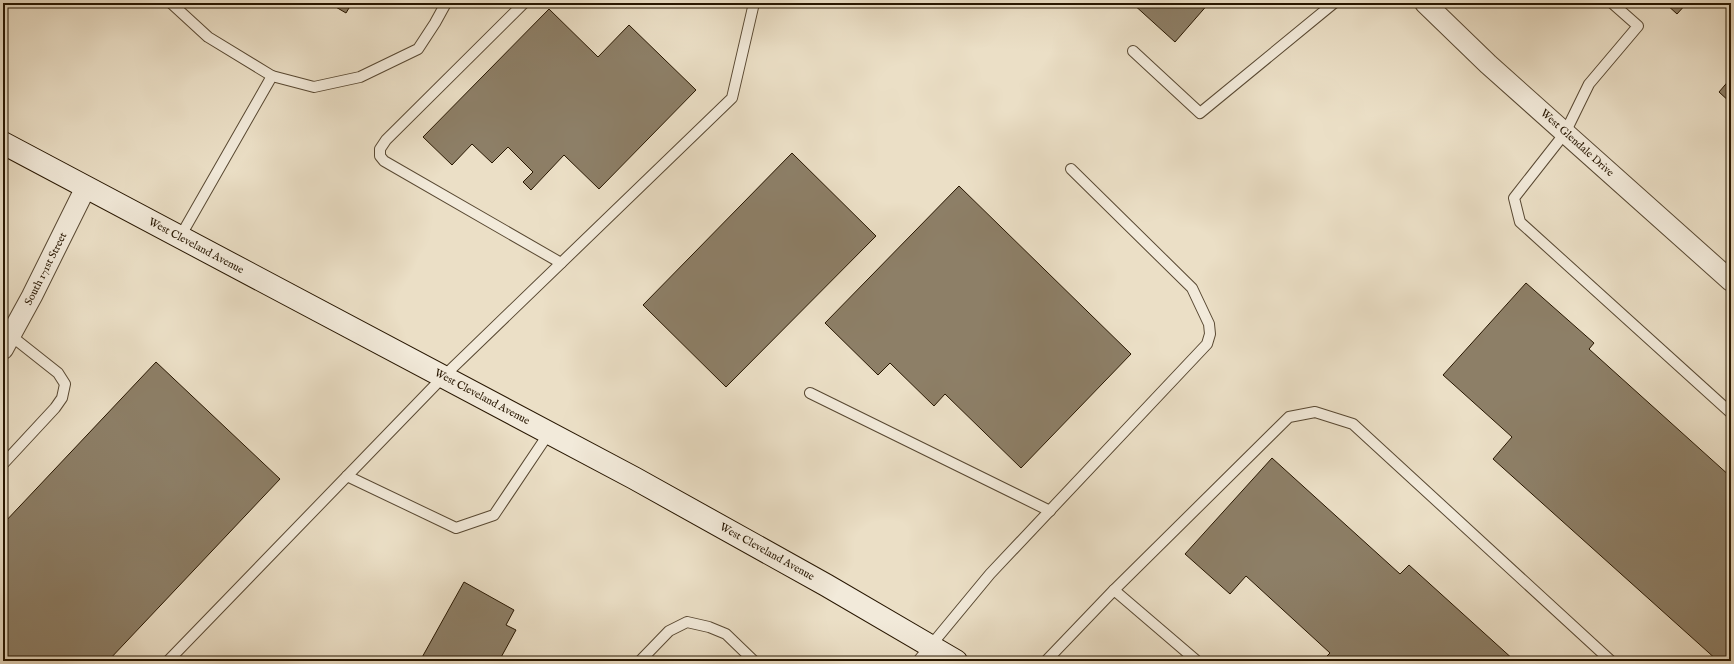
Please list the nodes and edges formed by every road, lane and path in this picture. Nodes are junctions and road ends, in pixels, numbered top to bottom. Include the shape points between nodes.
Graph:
1 (171, 3) edge
2 (446, 3) edge
3 (524, 3) edge
4 (754, 3) edge
5 (1334, 3) edge
6 (1425, 3) edge
7 (1612, 3) edge
8 (1133, 51) dead end
9 (272, 76) junction
10 (1565, 133) junction
11 (3, 143) edge
12 (1072, 169) dead end
13 (86, 188) junction
14 (180, 237) junction
15 (561, 263) junction
16 (1731, 281) edge
17 (7, 342) edge
18 (443, 376) junction
19 (810, 393) dead end
20 (1731, 413) edge
21 (549, 433) junction
22 (3, 464) edge
23 (347, 476) junction
24 (1050, 511) junction
25 (1114, 590) junction
26 (925, 653) edge
27 (168, 661) edge
28 (640, 661) edge
29 (754, 661) edge
30 (956, 661) edge
31 (1046, 661) edge
32 (1197, 661) edge
33 (1611, 661) edge

1 - 9 lane via 208,37
2 - 9 lane via 418,49 360,77 314,87
3 - 15 lane via 386,140 380,148 380,156 384,161
4 - 15 lane via 732,98
5 - 8 lane via 1200,113
6 - 10 street, West Glendale Drive
7 - 10 lane via 1638,26 1589,84
9 - 14 lane
10 - 16 street, West Glendale Drive
10 - 20 lane via 1514,198 1520,222
11 - 13 main road, West Cleveland Avenue
12 - 24 lane via 1192,288 1209,324 1210,334 1207,344
13 - 14 main road, West Cleveland Avenue
13 - 17 street, South 171st Street
14 - 18 main road, West Cleveland Avenue
15 - 18 lane
17 - 22 lane via 58,373 65,384 62,398 55,408
18 - 21 main road, West Cleveland Avenue
18 - 23 lane
19 - 24 lane
21 - 23 lane via 494,515 456,528
21 - 26 main road, West Cleveland Avenue via 792,566
23 - 27 lane
24 - 26 lane via 990,574
25 - 31 lane
25 - 32 lane
25 - 33 lane via 1288,418 1316,412 1353,424
26 - 30 main road, West Cleveland Avenue
28 - 29 lane via 669,631 687,622 726,634

